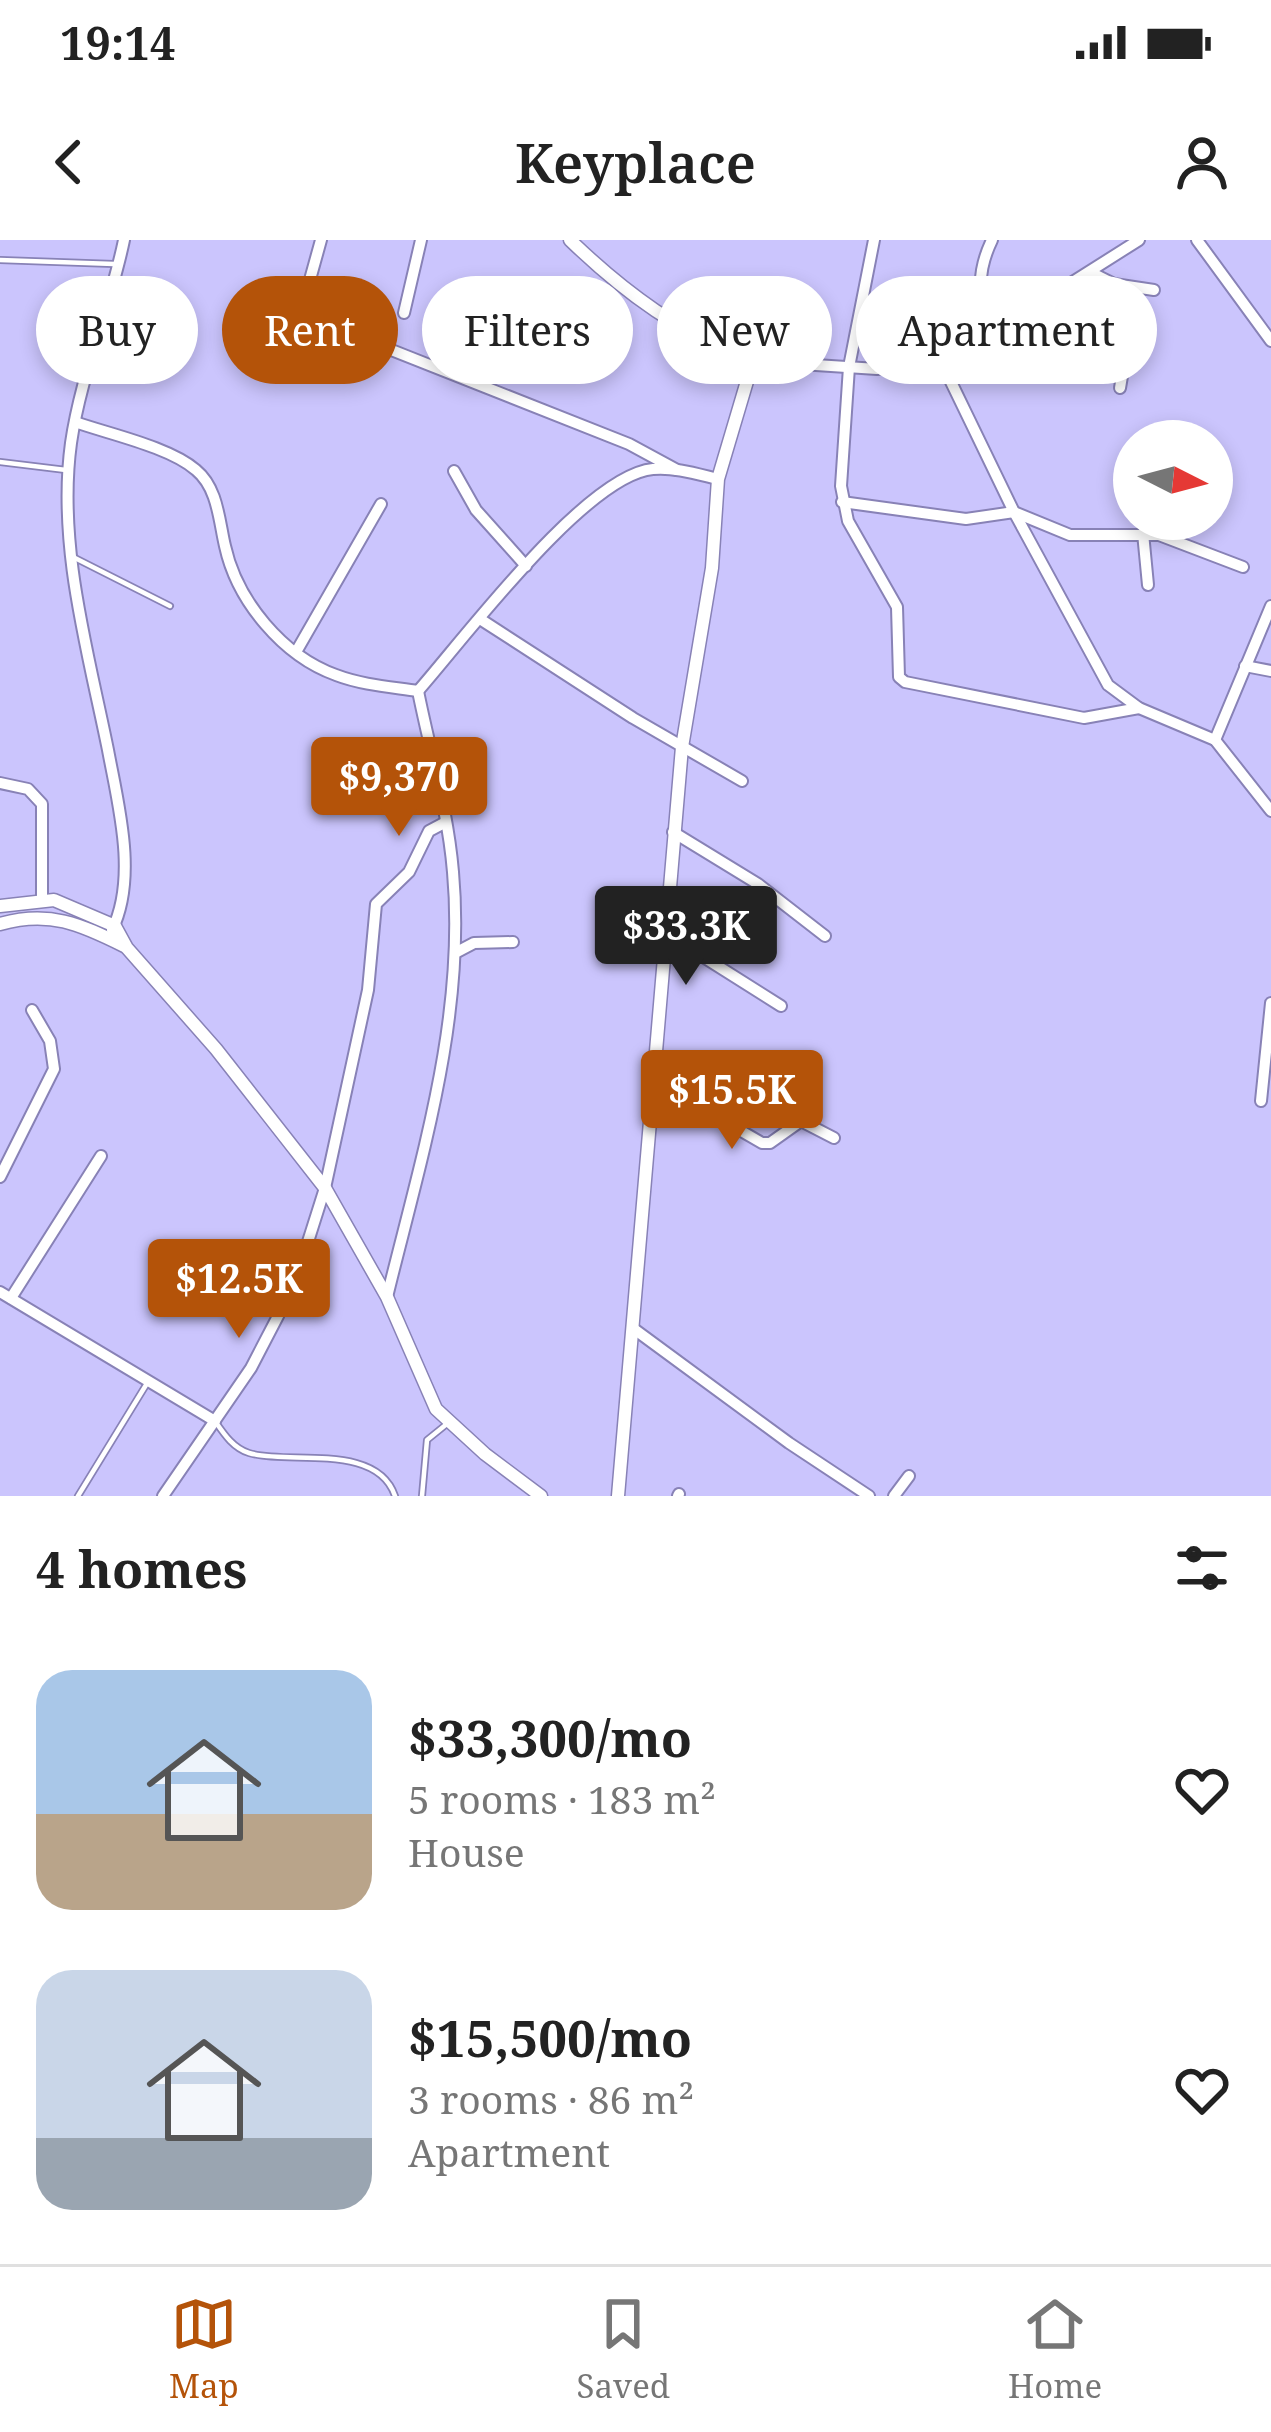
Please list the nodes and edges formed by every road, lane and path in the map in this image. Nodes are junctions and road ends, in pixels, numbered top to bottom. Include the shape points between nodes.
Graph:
1 (124, 240) edge
2 (321, 240) edge
3 (422, 240) edge
4 (570, 240) edge
5 (874, 240) edge
6 (992, 240) edge
7 (1139, 240) edge
8 (1196, 240) edge
9 (0, 260) edge
10 (119, 265) junction
11 (1092, 273) junction
12 (983, 276) edge
13 (1087, 276) edge
14 (1098, 276) edge
15 (404, 313) dead end
16 (657, 314) edge
17 (1266, 326) edge
18 (1271, 341) edge
19 (832, 366) edge
20 (849, 367) junction
21 (856, 367) edge
22 (746, 384) edge
23 (952, 384) edge
24 (1121, 384) edge
25 (1120, 388) dead end
26 (75, 422) junction
27 (0, 462) edge
28 (677, 470) junction
29 (69, 471) junction
30 (454, 471) dead end
31 (718, 479) junction
32 (842, 502) junction
33 (381, 504) dead end
34 (1014, 512) junction
35 (1113, 534) edge
36 (1144, 540) edge
37 (1178, 540) edge
38 (72, 556) junction
39 (526, 566) junction
40 (1243, 567) dead end
41 (1148, 585) dead end
42 (1271, 606) edge
43 (170, 607) dead end
44 (480, 619) junction
45 (296, 652) junction
46 (1245, 666) junction
47 (1271, 671) edge
48 (418, 691) junction
49 (1139, 708) junction
50 (1214, 740) junction
51 (682, 747) junction
52 (742, 782) dead end
53 (0, 783) edge
54 (1271, 811) edge
55 (446, 822) junction
56 (674, 832) junction
57 (42, 901) junction
58 (0, 906) edge
59 (0, 924) edge
60 (110, 932) junction
61 (667, 934) junction
62 (825, 936) dead end
63 (513, 942) dead end
64 (454, 953) junction
65 (1271, 1003) edge
66 (781, 1006) dead end
67 (32, 1010) dead end
68 (653, 1080) junction
69 (1261, 1100) dead end
70 (834, 1138) dead end
71 (101, 1156) dead end
72 (0, 1177) edge
73 (325, 1188) junction
74 (5, 1295) edge
75 (387, 1297) junction
76 (634, 1329) junction
77 (149, 1380) junction
78 (215, 1421) junction
79 (448, 1423) junction
80 (909, 1476) dead end
81 (78, 1496) edge
82 (163, 1496) edge
83 (395, 1496) edge
84 (422, 1496) edge
85 (541, 1496) edge
86 (618, 1496) edge
87 (869, 1496) edge
88 (894, 1496) edge

1 - 10 street
2 - 28 street via 308,317
3 - 15 street
4 - 16 street
5 - 20 street
6 - 12 street
7 - 11 street
8 - 17 street
9 - 10 lane
10 - 26 street
11 - 13 street
11 - 14 street
17 - 18 street
19 - 20 street
20 - 21 street
20 - 32 street
22 - 31 street
23 - 34 street
24 - 25 street
26 - 29 street
26 - 45 street via 197,470 210,486 238,589
27 - 29 lane
28 - 31 street
28 - 39 street via 651,469 608,487
29 - 38 street
30 - 39 street via 476,510
31 - 51 street
32 - 34 street via 966,519
32 - 49 street via 897,608 897,673 905,682 1084,718
33 - 45 street
34 - 35 street via 1070,535
34 - 49 street via 1095,666
36 - 41 street
37 - 40 street
38 - 43 lane
38 - 60 street via 121,827 122,883
39 - 44 street
42 - 46 street
44 - 48 street
44 - 51 street
45 - 48 street via 339,676
46 - 47 street
46 - 50 street
48 - 55 street
49 - 50 street
50 - 54 street
51 - 52 street
51 - 56 street
53 - 57 street via 28,789 42,804
55 - 64 street
55 - 73 street via 429,831 409,872 376,904 368,990
56 - 61 street
56 - 62 street
57 - 58 street
57 - 60 street via 74,906
59 - 60 street via 43,916
60 - 73 street
61 - 66 street
61 - 68 street
63 - 64 street
64 - 75 street via 441,1071
65 - 69 street
67 - 72 street via 50,1041 54,1069
68 - 70 street via 762,1143 801,1121
68 - 76 street
71 - 74 street
73 - 75 street
73 - 78 street via 278,1316
74 - 77 street
75 - 79 street
76 - 86 street
76 - 87 street
77 - 78 street
77 - 81 lane
78 - 82 street
78 - 83 lane via 250,1453 360,1466 380,1475
79 - 84 lane via 427,1440
79 - 85 street
80 - 88 street

